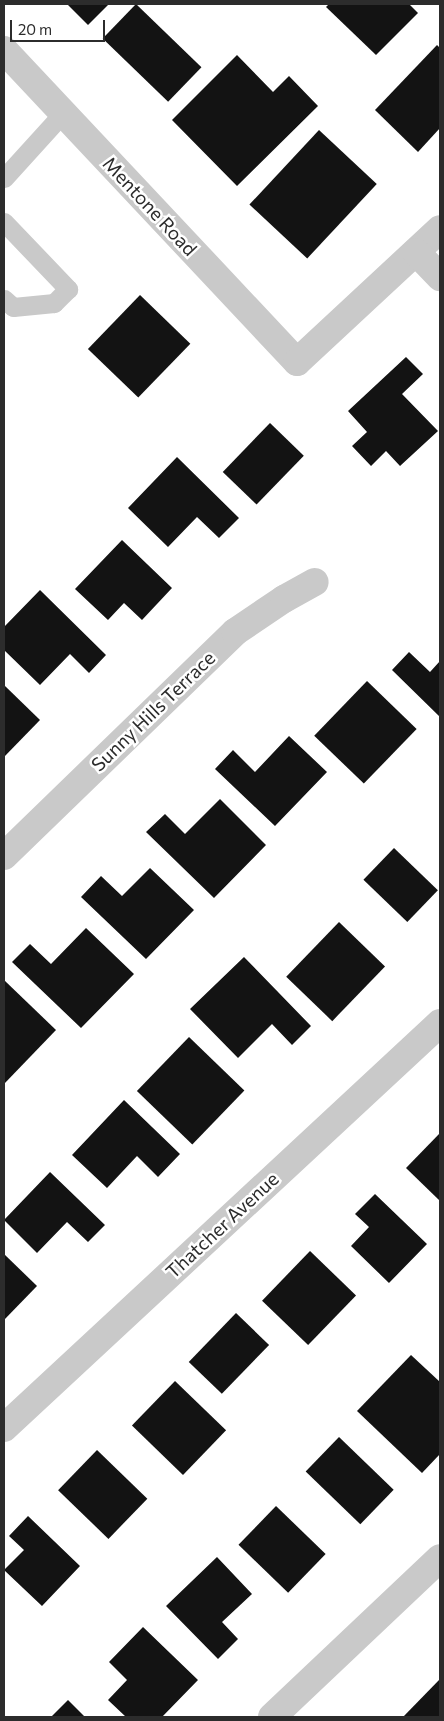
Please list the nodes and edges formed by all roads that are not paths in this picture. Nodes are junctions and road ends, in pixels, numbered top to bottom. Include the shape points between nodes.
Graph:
1 (4, 50) edge
2 (63, 113) junction
3 (4, 178) edge
4 (4, 222) edge
5 (440, 229) edge
6 (416, 252) junction
7 (440, 277) edge
8 (4, 300) edge
9 (315, 582) dead end
10 (4, 856) edge
11 (440, 1023) edge
12 (4, 1428) edge
13 (440, 1558) edge
14 (272, 1717) edge

1 - 2 street, Mentone Road
2 - 3 lane
2 - 6 street, Mentone Road via 297,362
4 - 8 lane via 68,289 54,304 12,307
5 - 6 street
6 - 7 street
9 - 10 street, Sunny Hills Terrace via 235,632
11 - 12 street, Thatcher Avenue
13 - 14 street

